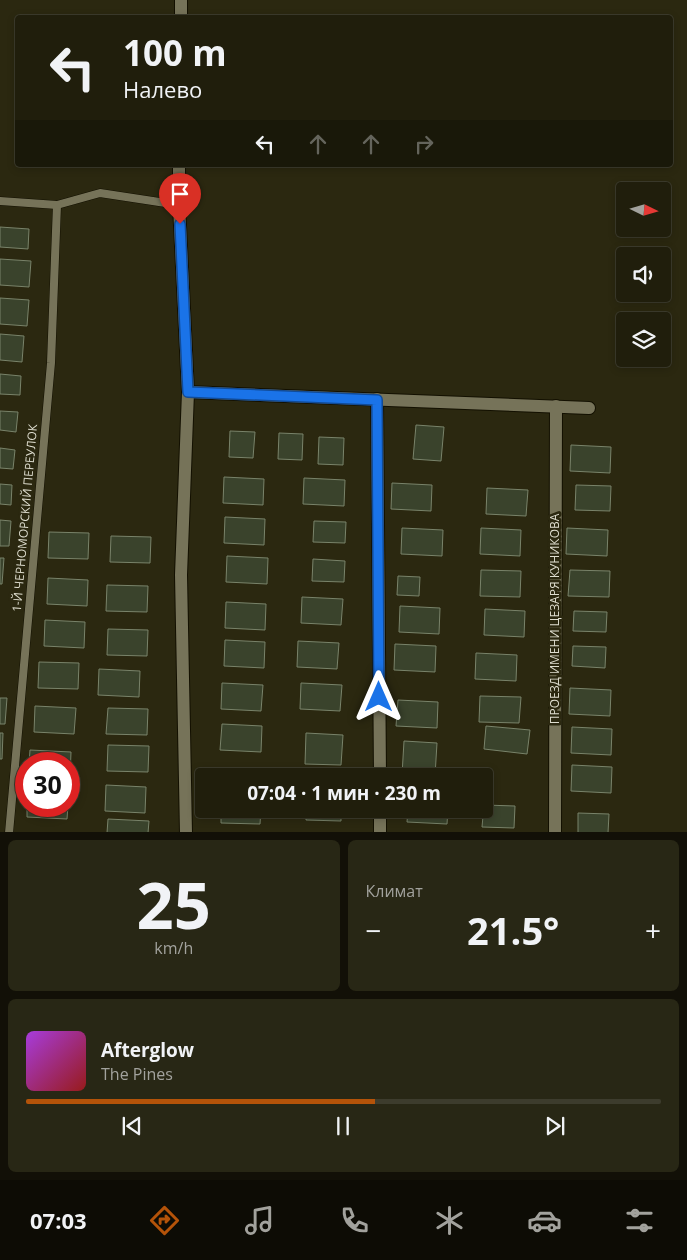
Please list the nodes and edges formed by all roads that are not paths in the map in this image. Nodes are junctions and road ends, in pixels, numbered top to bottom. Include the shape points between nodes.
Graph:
1 (181, 0) edge
2 (181, 15) edge
3 (179, 167) edge
4 (0, 201) edge
5 (57, 205) junction
6 (179, 205) junction
7 (188, 392) junction
8 (377, 400) junction
9 (556, 406) junction
10 (589, 408) dead end
11 (380, 768) edge
12 (380, 818) edge
13 (9, 832) edge
14 (186, 832) edge
15 (380, 832) edge
16 (555, 832) edge

1 - 2 street
3 - 6 street
4 - 5 lane
5 - 6 lane via 100,193
5 - 13 lane, 1-Й ЧЕРНОМОРСКИЙ ПЕРЕУЛОК via 51,363
6 - 7 street
7 - 8 street
7 - 14 street via 181,575
8 - 9 street
8 - 11 street
9 - 10 street
9 - 16 street, ПРОЕЗД ИМЕНИ ЦЕЗАРЯ КУНИКОВА
12 - 15 street

